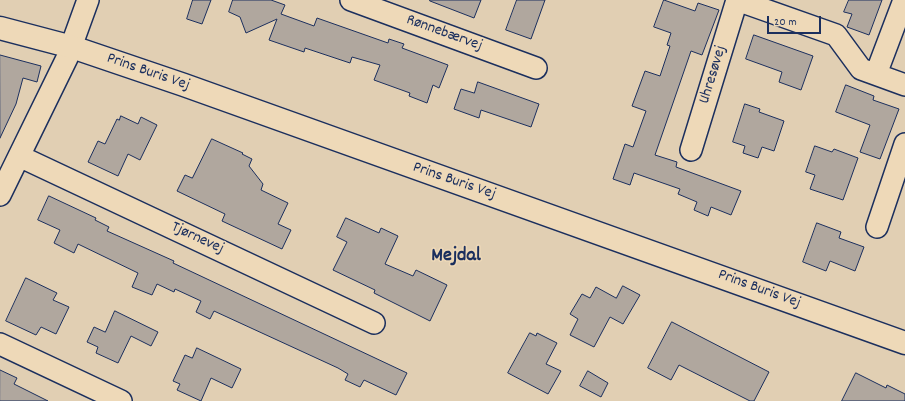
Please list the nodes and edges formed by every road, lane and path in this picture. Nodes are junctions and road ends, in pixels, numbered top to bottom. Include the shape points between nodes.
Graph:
1 (88, 0) edge
2 (351, 0) edge
3 (737, 0) edge
4 (904, 0) edge
5 (0, 28) edge
6 (72, 47) junction
7 (536, 68) dead end
8 (876, 74) junction
9 (905, 85) edge
10 (905, 144) edge
11 (690, 150) dead end
12 (19, 156) junction
13 (0, 195) edge
14 (877, 226) dead end
15 (374, 323) dead end
16 (905, 343) edge
17 (0, 344) edge
18 (121, 401) edge

1 - 6 street
2 - 7 street, Rønnebærvej
3 - 8 street, Uhresøvej via 836,35 861,69
3 - 11 street, Uhresøvej
4 - 8 street
5 - 6 street, Prins Buris Vej
6 - 12 street
6 - 16 street, Prins Buris Vej
8 - 9 street, Uhresøvej
10 - 14 street
12 - 13 street
12 - 15 street, Tjørnevej
17 - 18 street

